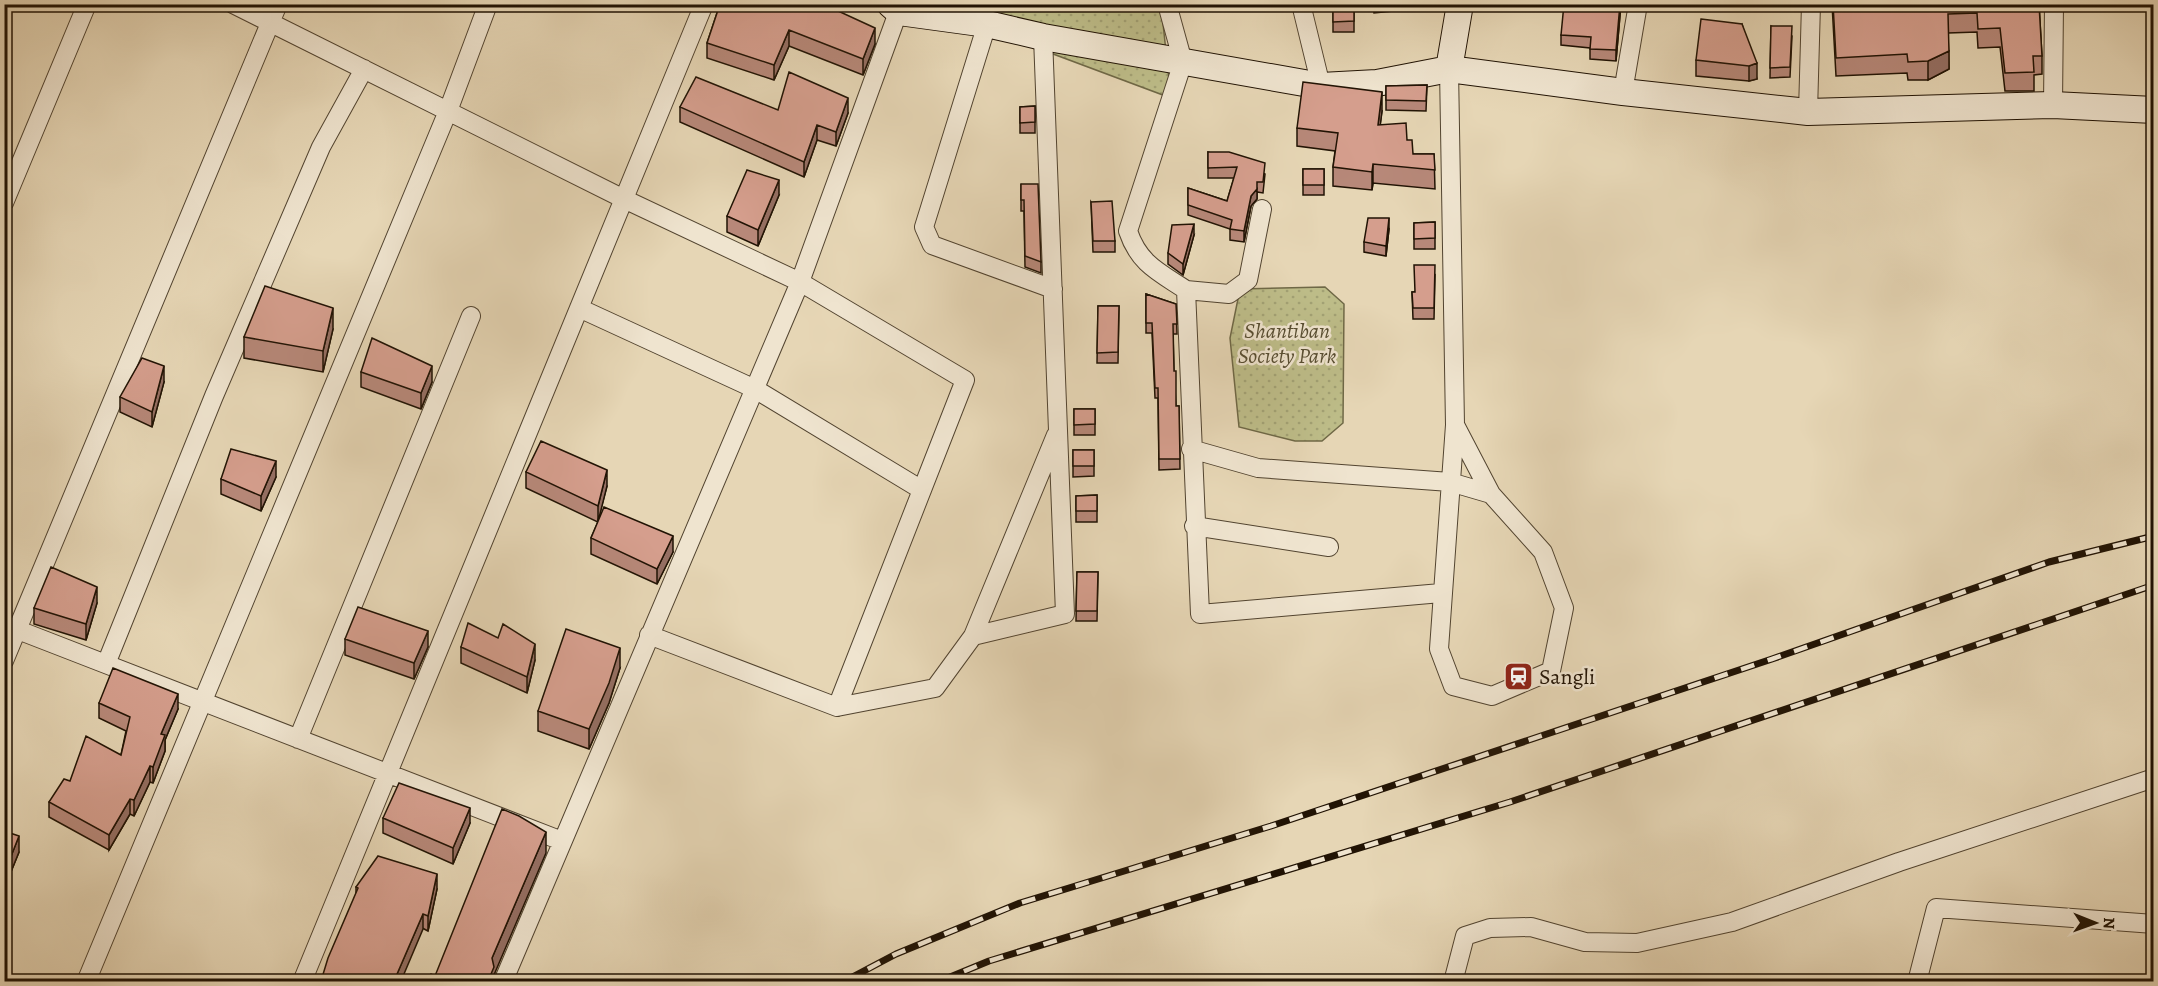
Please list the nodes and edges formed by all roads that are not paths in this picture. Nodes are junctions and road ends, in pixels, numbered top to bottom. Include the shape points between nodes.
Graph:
1 (87, 4) edge
2 (233, 4) edge
3 (278, 4) edge
4 (488, 4) edge
5 (704, 4) edge
6 (1167, 4) edge
7 (1301, 4) edge
8 (1460, 4) edge
9 (1638, 4) edge
10 (1811, 4) edge
11 (2055, 4) edge
12 (897, 7) edge
13 (270, 22) junction
14 (987, 24) junction
15 (1042, 37) junction
16 (1182, 62) junction
17 (364, 69) junction
18 (1449, 69) junction
19 (1321, 86) junction
20 (1623, 92) junction
21 (2053, 105) junction
22 (2154, 110) edge
23 (448, 111) junction
24 (1808, 112) junction
25 (624, 198) junction
26 (4, 203) edge
27 (1262, 209) dead end
28 (800, 282) junction
29 (1053, 289) junction
30 (1186, 290) junction
31 (579, 308) junction
32 (471, 316) dead end
33 (755, 389) junction
34 (1455, 425) junction
35 (1059, 427) junction
36 (1191, 449) junction
37 (1450, 482) junction
38 (922, 490) junction
39 (1491, 494) junction
40 (1194, 526) junction
41 (1329, 547) dead end
42 (1441, 593) junction
43 (18, 630) junction
44 (649, 635) junction
45 (973, 636) junction
46 (4, 661) edge
47 (106, 664) junction
48 (202, 701) junction
49 (837, 707) junction
50 (298, 739) junction
51 (388, 774) junction
52 (2154, 778) edge
53 (562, 842) junction
54 (2154, 924) edge
55 (86, 981) edge
56 (302, 981) edge
57 (503, 981) edge
58 (1453, 981) edge
59 (1917, 981) edge

1 - 26 street
2 - 13 street
3 - 13 street
4 - 23 street
5 - 25 street
6 - 16 street
7 - 19 street
8 - 18 main road
9 - 20 street
10 - 24 street
11 - 21 street
12 - 14 main road
12 - 28 street
13 - 17 street
13 - 43 street
14 - 15 main road
14 - 29 street via 924,227 932,245
15 - 16 main road
15 - 29 street
16 - 19 main road
16 - 30 street via 1128,231 1135,251
17 - 23 street
17 - 47 street via 321,147 214,396
18 - 19 main road via 1377,83
18 - 20 main road
18 - 34 street
20 - 24 main road
21 - 22 main road
21 - 24 main road
23 - 25 street
23 - 48 street
25 - 28 street
25 - 31 street
27 - 30 street via 1248,280 1229,294
28 - 33 street
28 - 38 street via 965,380
29 - 35 street
30 - 36 street
31 - 33 street
31 - 51 street
32 - 50 street
33 - 38 street
33 - 44 street
34 - 37 street
34 - 39 street
35 - 45 street
35 - 45 street via 1065,615
36 - 37 street via 1258,468
36 - 40 street
37 - 39 street
37 - 42 street
38 - 49 street
39 - 42 street via 1543,552 1564,608 1551,671 1492,696 1453,686 1439,649
40 - 41 street
40 - 42 street via 1200,614
43 - 46 street
43 - 47 street
44 - 49 street
44 - 53 street
45 - 49 street via 935,688
47 - 48 street
48 - 50 street
48 - 55 street
50 - 51 street
51 - 53 street
51 - 56 street
52 - 58 street via 1721,924 1637,943 1586,942 1530,927 1490,928 1465,936
53 - 57 street
54 - 59 street via 1936,908

